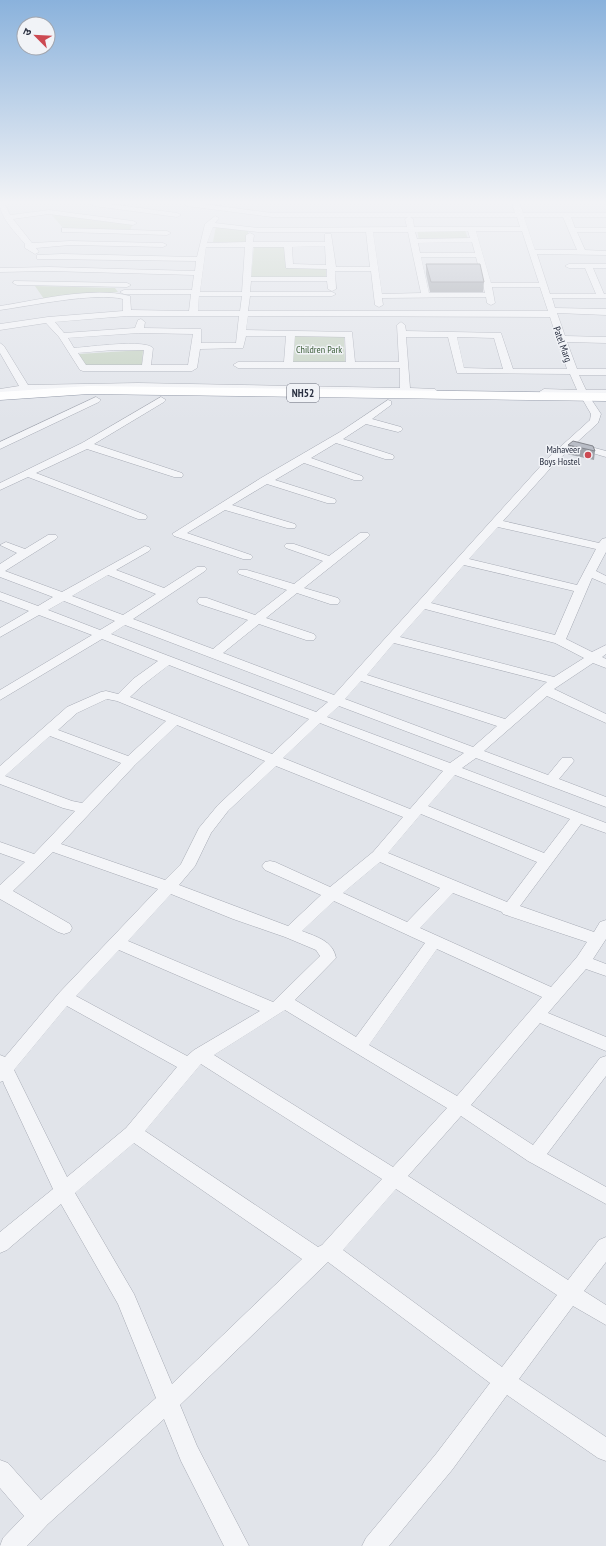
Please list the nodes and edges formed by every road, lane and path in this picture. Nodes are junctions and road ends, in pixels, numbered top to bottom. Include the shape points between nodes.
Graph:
1 (10, 276) edge
2 (131, 276) edge
3 (199, 276) edge
4 (375, 276) edge
5 (424, 276) edge
6 (482, 276) edge
7 (540, 276) edge
8 (592, 276) edge
9 (246, 279) joint
10 (332, 279) joint
11 (595, 282) junction
12 (606, 282) edge
13 (17, 283) junction
14 (486, 285) junction
15 (543, 285) junction
16 (124, 291) junction
17 (197, 293) junction
18 (246, 294) junction
19 (425, 295) junction
20 (489, 295) junction
21 (378, 296) junction
22 (547, 296) junction
23 (604, 296) edge
24 (31, 304) junction
25 (334, 304) junction
26 (0, 308) edge
27 (552, 312) junction
28 (606, 312) edge
29 (127, 313) junction
30 (143, 313) junction
31 (193, 313) junction
32 (244, 313) junction
33 (381, 313) junction
34 (398, 313) junction
35 (493, 313) junction
36 (48, 320) junction
37 (0, 327) edge
38 (139, 330) junction
39 (242, 333) junction
40 (290, 333) junction
41 (403, 334) junction
42 (452, 334) junction
43 (62, 336) junction
44 (561, 339) junction
45 (606, 340) edge
46 (0, 346) edge
47 (196, 346) junction
48 (240, 346) junction
49 (73, 351) junction
50 (351, 364) junction
51 (288, 365) junction
52 (404, 365) junction
53 (112, 368) junction
54 (146, 368) junction
55 (509, 372) junction
56 (573, 372) junction
57 (606, 372) edge
58 (238, 376) junction
59 (294, 382) dead end
60 (392, 383) dead end
61 (107, 386) junction
62 (344, 386) junction
63 (405, 390) junction
64 (26, 391) junction
65 (0, 392) edge
66 (606, 393) edge
67 (0, 396) edge
68 (606, 397) edge
69 (586, 399) junction
70 (96, 400) junction
71 (161, 400) junction
72 (388, 403) junction
73 (0, 406) edge
74 (606, 407) edge
75 (366, 421) junction
76 (398, 429) dead end
77 (337, 440) junction
78 (570, 444) junction
79 (86, 445) junction
80 (0, 446) edge
81 (606, 454) edge
82 (389, 457) dead end
83 (303, 459) junction
84 (28, 474) junction
85 (178, 475) dead end
86 (358, 478) dead end
87 (265, 480) junction
88 (0, 487) edge
89 (331, 501) dead end
90 (224, 506) junction
91 (142, 517) dead end
92 (496, 523) junction
93 (291, 526) dead end
94 (364, 535) dead end
95 (52, 537) dead end
96 (604, 544) edge
97 (6, 545) dead end
98 (290, 546) dead end
99 (145, 549) dead end
100 (26, 553) junction
101 (247, 557) dead end
102 (331, 560) junction
103 (461, 561) junction
104 (0, 569) edge
105 (201, 569) dead end
106 (108, 571) junction
107 (243, 572) dead end
108 (589, 572) junction
109 (0, 573) edge
110 (606, 581) edge
111 (294, 589) junction
112 (581, 589) junction
113 (165, 593) junction
114 (0, 596) edge
115 (63, 596) junction
116 (203, 601) dead end
117 (334, 601) dead end
118 (422, 604) junction
119 (38, 611) junction
120 (256, 619) junction
121 (125, 620) junction
122 (0, 633) edge
123 (101, 635) junction
124 (310, 637) dead end
125 (392, 639) junction
126 (559, 640) junction
127 (606, 649) edge
128 (214, 654) junction
129 (592, 657) junction
130 (168, 660) junction
131 (606, 664) edge
132 (358, 676) junction
133 (551, 685) junction
134 (0, 696) edge
135 (121, 698) junction
136 (336, 701) junction
137 (318, 719) junction
138 (175, 720) junction
139 (606, 720) edge
140 (506, 724) junction
141 (49, 732) junction
142 (475, 752) junction
143 (275, 760) junction
144 (566, 761) dead end
145 (130, 762) junction
146 (453, 768) junction
147 (0, 773) edge
148 (0, 779) edge
149 (550, 781) junction
150 (606, 802) edge
151 (87, 809) junction
152 (415, 811) junction
153 (579, 817) junction
154 (606, 828) edge
155 (51, 846) junction
156 (0, 847) edge
157 (378, 855) junction
158 (546, 860) junction
159 (36, 861) junction
160 (270, 866) dead end
161 (169, 887) junction
162 (450, 887) junction
163 (1, 893) edge
164 (332, 894) junction
165 (509, 910) junction
166 (64, 928) dead end
167 (410, 929) junction
168 (601, 932) edge
169 (291, 933) junction
170 (434, 942) junction
171 (117, 943) junction
172 (583, 961) junction
173 (606, 970) edge
174 (553, 995) junction
175 (65, 998) junction
176 (280, 1006) junction
177 (537, 1015) junction
178 (606, 1044) edge
179 (358, 1047) junction
180 (194, 1060) junction
181 (606, 1063) edge
182 (2, 1069) edge
183 (459, 1106) junction
184 (133, 1133) junction
185 (535, 1156) junction
186 (395, 1178) junction
187 (64, 1192) junction
188 (606, 1196) edge
189 (0, 1244) edge
190 (606, 1246) edge
191 (323, 1255) junction
192 (570, 1293) junction
193 (606, 1316) edge
194 (504, 1381) junction
195 (168, 1401) junction
196 (606, 1450) edge
197 (0, 1471) edge
198 (40, 1516) junction
199 (12, 1546) edge
200 (237, 1546) edge
201 (374, 1546) edge

1 - 13 street
2 - 16 street
3 - 17 street
4 - 21 street
5 - 19 street
6 - 14 street
7 - 15 street, Patel Marg
8 - 11 street
9 - 10 street
9 - 18 street
10 - 25 street
11 - 12 street
11 - 23 street
13 - 16 street
13 - 24 street
14 - 15 street
14 - 20 street
15 - 22 street, Patel Marg
16 - 17 street
16 - 24 street
16 - 29 street via 127,298
17 - 18 street
17 - 31 street
18 - 25 street
18 - 32 street
19 - 20 street
19 - 21 street
20 - 35 street
21 - 33 street
22 - 23 street
22 - 27 street, Patel Marg
24 - 26 street
25 - 32 street
25 - 33 street
27 - 28 street
27 - 35 street
27 - 44 street, Patel Marg
29 - 30 street
29 - 36 street
30 - 31 street
30 - 38 street
31 - 32 street
32 - 39 street
33 - 34 street
34 - 35 street
34 - 41 street
36 - 37 street
36 - 43 street
38 - 43 street
38 - 47 street via 198,331
39 - 40 street
39 - 48 street
40 - 50 street via 349,334
40 - 51 street
41 - 42 street
41 - 52 street
42 - 55 street via 498,335
42 - 55 street via 460,371
43 - 49 street
44 - 45 street
44 - 56 street, Patel Marg
46 - 64 street
47 - 48 street
47 - 54 street via 192,368
48 - 58 street
49 - 53 street via 82,368
49 - 54 street via 108,347 146,347 149,348
50 - 51 street
50 - 52 street
51 - 58 street
52 - 63 street
53 - 54 street
53 - 61 street
55 - 56 street
56 - 57 street
56 - 69 street, Patel Marg
58 - 61 street
58 - 62 street
59 - 62 street
60 - 62 street
61 - 64 street
62 - 63 street
63 - 69 street
64 - 65 street
64 - 67 highway, NH52
64 - 69 highway, NH52
66 - 69 street
68 - 69 highway, NH52
69 - 72 highway, NH52
69 - 74 highway, NH52
69 - 78 street via 596,414 595,421
70 - 71 highway, NH52
70 - 73 highway, NH52
70 - 80 street
71 - 72 highway, NH52
71 - 79 street
72 - 75 street
75 - 76 street
75 - 77 street
77 - 82 street
77 - 83 street
78 - 81 street
78 - 92 street via 552,460
79 - 84 street
79 - 85 street
83 - 86 street
83 - 87 street
84 - 88 street
84 - 91 street
87 - 89 street
87 - 90 street
90 - 93 street
90 - 101 street via 178,534
92 - 96 street
92 - 103 street
94 - 102 street
95 - 100 street
96 - 108 street
97 - 100 street
98 - 102 street
99 - 106 street
100 - 104 street
102 - 111 street
103 - 112 street
103 - 118 street
105 - 113 street
106 - 113 street
106 - 115 street
107 - 111 street
108 - 110 street
108 - 112 street
109 - 115 street
111 - 117 street
111 - 120 street
112 - 126 street
113 - 121 street
114 - 119 street
115 - 119 street
115 - 121 street
116 - 120 street
118 - 125 street
118 - 126 street
119 - 122 street
119 - 123 street
120 - 124 street
120 - 128 street
121 - 123 street
121 - 128 street
123 - 130 street
123 - 134 street
125 - 132 street
125 - 133 street
126 - 129 street
127 - 129 street
128 - 136 street
129 - 131 street
129 - 133 street
130 - 135 street
130 - 137 street
132 - 136 street
132 - 140 street
133 - 139 street
133 - 140 street
135 - 138 street
135 - 141 street via 106,695 88,702 72,710
136 - 137 street
136 - 142 street
137 - 143 street
137 - 146 street
138 - 143 street
138 - 145 street
140 - 142 street
141 - 145 street
141 - 147 street
142 - 146 street
142 - 149 street
143 - 152 street
143 - 161 street via 223,808 204,831 187,866
144 - 149 street
145 - 151 street
146 - 152 street
146 - 153 street
148 - 151 street via 68,806
149 - 150 street
151 - 155 street
152 - 157 street
152 - 158 street
153 - 154 street
153 - 158 street
155 - 159 street
155 - 161 street
156 - 159 street
157 - 162 street
157 - 164 street
158 - 165 street
159 - 163 street
160 - 164 street
161 - 169 street
161 - 171 street
162 - 165 street
162 - 167 street
163 - 166 street
164 - 167 street
164 - 169 street
165 - 168 street
167 - 170 street
168 - 172 street
169 - 176 street via 322,946 328,958
170 - 174 street
170 - 179 street
171 - 175 street
171 - 176 street
172 - 173 street
172 - 174 street
174 - 177 street
175 - 180 street
175 - 182 street
176 - 179 street
176 - 180 street
177 - 178 street
177 - 183 street
179 - 183 street
180 - 184 street
180 - 186 street
181 - 185 street
182 - 187 street via 12,1081
183 - 185 street
183 - 186 street
184 - 187 street
184 - 191 street
185 - 188 street
186 - 191 street
186 - 192 street
187 - 189 street
187 - 195 street via 127,1300
190 - 192 street
191 - 194 street
191 - 195 street
192 - 193 street
192 - 194 street
194 - 196 street
194 - 201 street via 444,1462
195 - 198 street
195 - 200 street via 189,1453
197 - 198 street
198 - 199 street

